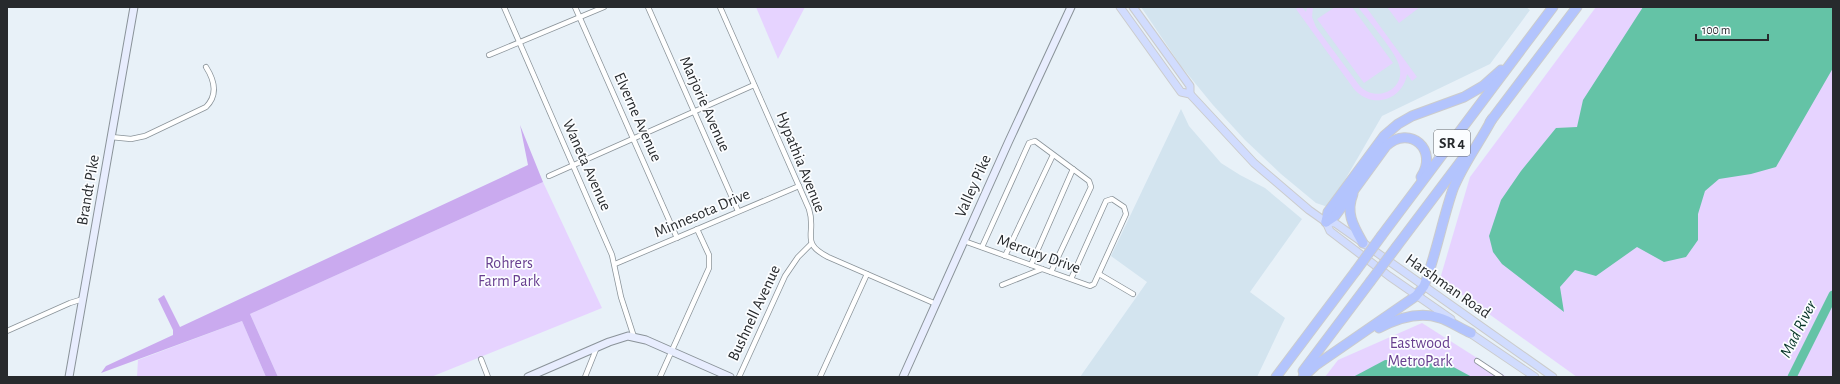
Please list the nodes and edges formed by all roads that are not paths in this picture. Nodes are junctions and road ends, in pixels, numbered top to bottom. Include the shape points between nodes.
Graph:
1 (134, 7) edge
2 (504, 7) edge
3 (575, 7) edge
4 (604, 7) edge
5 (648, 7) edge
6 (720, 7) edge
7 (1071, 7) edge
8 (1120, 7) edge
9 (1133, 7) edge
10 (1553, 7) edge
11 (1577, 7) edge
12 (580, 18) junction
13 (520, 44) junction
14 (1521, 51) junction
15 (489, 56) dead end
16 (206, 67) dead end
17 (754, 85) junction
18 (1190, 94) junction
19 (694, 112) junction
20 (1492, 119) junction
21 (111, 138) junction
22 (633, 139) junction
23 (1053, 154) junction
24 (573, 165) junction
25 (1073, 170) junction
26 (549, 176) dead end
27 (1358, 182) junction
28 (799, 186) junction
29 (738, 212) junction
30 (1400, 212) junction
31 (1326, 222) junction
32 (697, 229) junction
33 (676, 238) junction
34 (964, 240) junction
35 (1363, 243) junction
36 (812, 244) junction
37 (982, 247) junction
38 (1005, 256) junction
39 (615, 264) junction
40 (1031, 265) junction
41 (1042, 269) junction
42 (1051, 272) junction
43 (867, 274) junction
44 (1099, 274) junction
45 (1071, 279) junction
46 (1002, 285) dead end
47 (1424, 286) junction
48 (1134, 294) dead end
49 (1416, 296) junction
50 (83, 299) junction
51 (936, 304) junction
52 (7, 331) edge
53 (1471, 334) junction
54 (634, 337) junction
55 (1350, 343) junction
56 (597, 347) junction
57 (672, 351) junction
58 (481, 360) dead end
59 (1477, 361) dead end
60 (69, 377) edge
61 (488, 377) edge
62 (528, 377) edge
63 (585, 377) edge
64 (660, 377) edge
65 (730, 377) edge
66 (739, 377) edge
67 (820, 377) edge
68 (903, 377) edge
69 (1276, 377) edge
70 (1298, 377) edge
71 (1303, 377) edge
72 (1501, 377) edge
73 (1535, 377) edge
74 (1553, 377) edge

1 - 21 street, Brandt Pike
2 - 13 street, Waneta Avenue
3 - 12 street, Elverne Avenue
4 - 12 street
5 - 19 street, Marjorie Avenue
6 - 17 street, Hypathia Avenue
7 - 34 street, Valley Pike
8 - 18 main road, Harshman Road via 1181,92
9 - 18 main road, Harshman Road via 1190,86
10 - 14 highway, SR 4
11 - 20 highway, SR 4
12 - 13 street
12 - 22 street, Elverne Avenue
13 - 15 street
13 - 24 street, Waneta Avenue
14 - 30 highway, SR 4
14 - 31 highway via 1483,86 1464,97 1412,116 1384,136 1328,212
16 - 21 street via 212,78 214,90 213,98 206,107 145,136 131,139
17 - 19 street
17 - 28 street, Hypathia Avenue
18 - 31 main road, Harshman Road via 1254,163
19 - 22 street
19 - 29 street, Marjorie Avenue
20 - 47 highway via 1454,188
20 - 70 highway, SR 4, bridge
21 - 50 street, Brandt Pike
22 - 24 street
22 - 33 street, Elverne Avenue
23 - 25 street
23 - 37 street via 1035,141 1029,143
23 - 38 street
24 - 26 street
24 - 39 street, Waneta Avenue
25 - 40 street
25 - 42 street via 1090,183 1090,189
27 - 30 highway via 1392,140 1408,137 1421,144 1426,152 1427,162
27 - 31 highway via 1335,216
27 - 35 highway via 1352,198 1350,216
28 - 29 street, Minnesota Drive
28 - 36 street, Hypathia Avenue via 810,213
29 - 32 street, Minnesota Drive
30 - 69 highway, SR 4, bridge
31 - 35 main road, Harshman Road via 1335,223
31 - 49 main road, Harshman Road via 1330,231
32 - 33 street, Minnesota Drive
32 - 57 street via 709,255 710,264
33 - 39 street, Minnesota Drive
34 - 37 street, Mercury Drive
34 - 51 street, Valley Pike
35 - 47 main road, Harshman Road
36 - 43 street via 817,251
36 - 66 street, Bushnell Avenue via 785,276
37 - 38 street, Mercury Drive
38 - 40 street, Mercury Drive
39 - 54 street, Waneta Avenue via 621,297
40 - 41 street, Mercury Drive
41 - 42 street, Mercury Drive
41 - 46 street
42 - 45 street, Mercury Drive
43 - 51 street
43 - 67 street
44 - 45 street, Mercury Drive via 1090,286
44 - 45 street via 1126,214 1124,207 1110,199 1106,201
44 - 48 street
47 - 49 highway
47 - 74 main road, Harshman Road
49 - 53 main road, Harshman Road
49 - 55 highway
50 - 52 street
50 - 60 street, Brandt Pike
51 - 68 street, Valley Pike
53 - 55 highway via 1442,318 1420,315 1391,322
53 - 73 main road, Harshman Road
54 - 56 street via 620,338
54 - 57 street
55 - 71 highway via 1316,365
56 - 62 street
56 - 63 street
57 - 64 street
57 - 65 street
58 - 61 street
59 - 72 street

